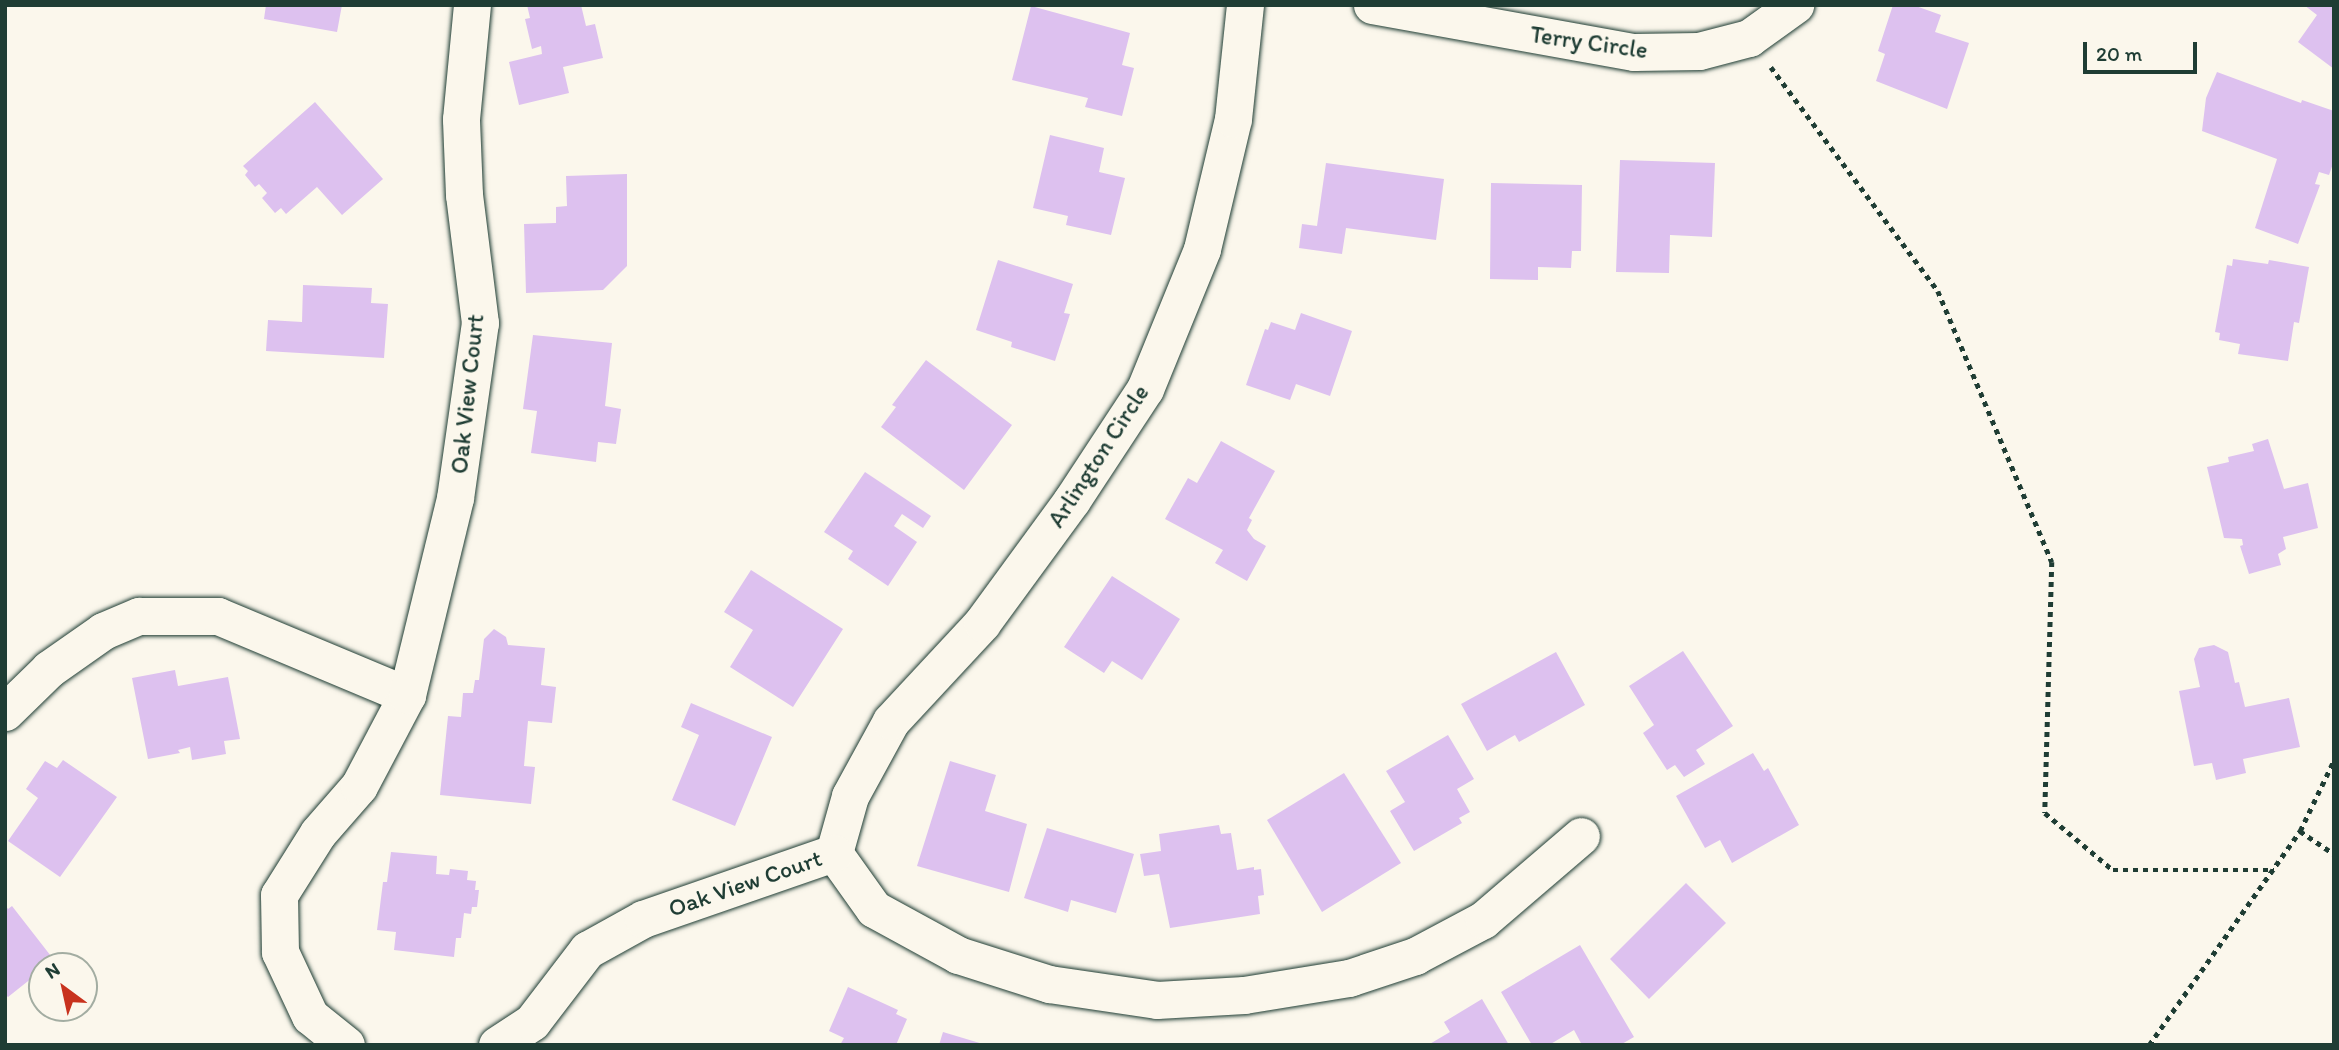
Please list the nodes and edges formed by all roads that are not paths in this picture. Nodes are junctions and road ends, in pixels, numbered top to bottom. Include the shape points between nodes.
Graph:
1 (472, 5) edge
2 (1245, 5) edge
3 (1372, 5) edge
4 (1796, 5) edge
5 (407, 695) junction
6 (5, 712) edge
7 (1581, 836) dead end
8 (834, 853) junction
9 (346, 1045) edge
10 (496, 1045) edge

1 - 5 street, Oak View Court via 461,119 464,195 480,323 455,499
2 - 8 street, Arlington Circle via 1233,119 1202,249 1144,389 1072,500 982,623 891,721 850,796
3 - 4 street, Terry Circle via 1634,52 1699,51 1749,38
5 - 6 street via 218,616 139,616 103,631 49,669
5 - 9 street, Oak View Court via 359,786 318,833 279,895 280,952 310,1016
7 - 8 street via 1483,920 1415,956 1349,978 1244,995 1157,1000 1049,984 958,955 874,909
8 - 10 street, Oak View Court via 643,919 587,950 532,1021

